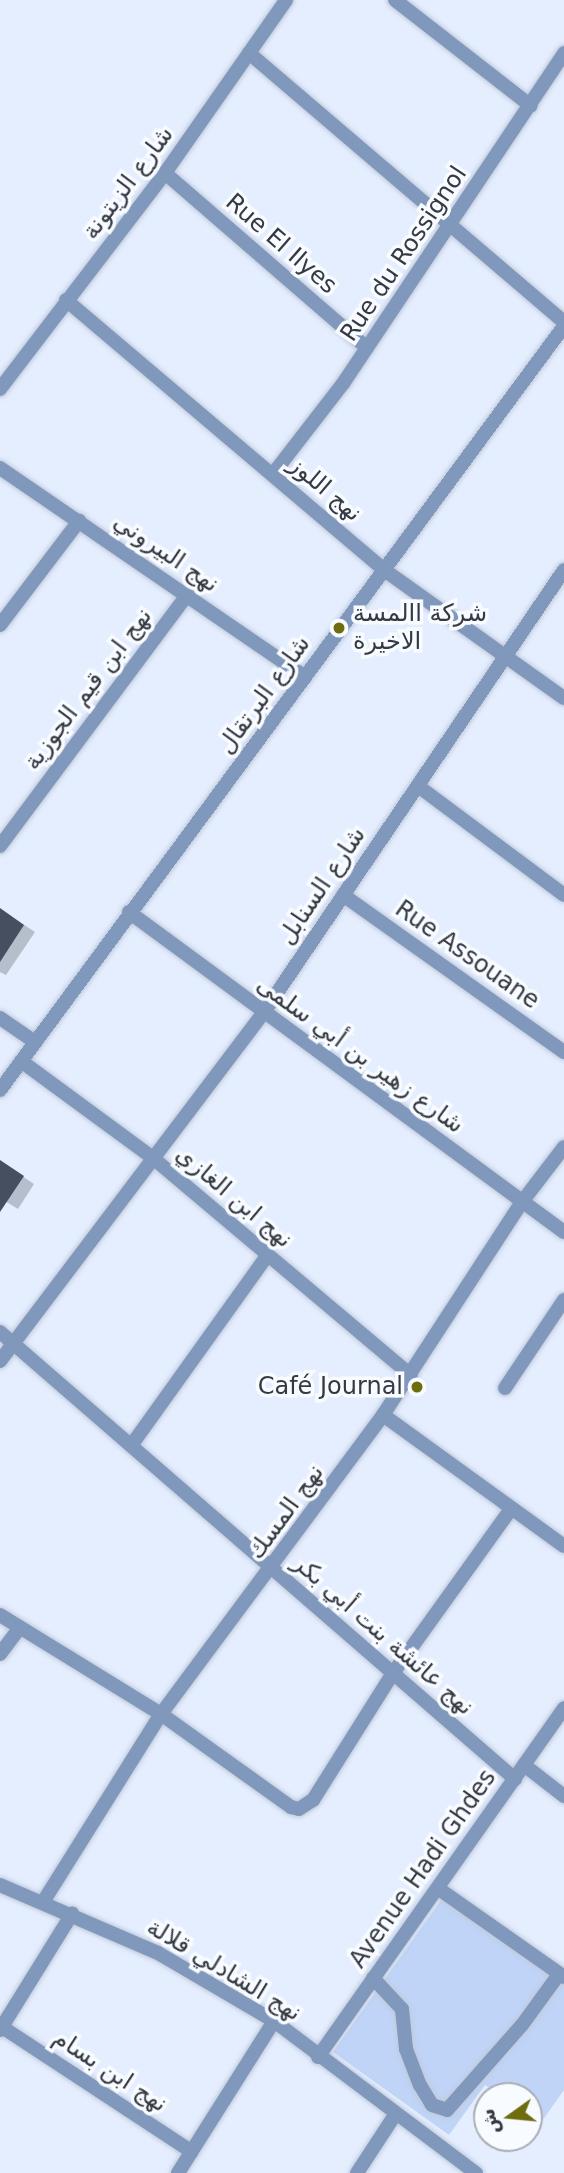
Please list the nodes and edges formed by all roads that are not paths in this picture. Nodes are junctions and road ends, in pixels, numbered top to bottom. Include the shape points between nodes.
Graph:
1 (286, 0) edge
2 (395, 0) edge
3 (564, 52) edge
4 (249, 53) junction
5 (531, 106) junction
6 (165, 173) junction
7 (450, 226) junction
8 (66, 300) junction
9 (564, 324) edge
10 (367, 348) junction
11 (0, 389) edge
12 (0, 468) edge
13 (273, 474) junction
14 (79, 522) junction
15 (383, 569) junction
16 (564, 570) edge
17 (188, 594) junction
18 (0, 625) edge
19 (502, 655) junction
20 (305, 677) junction
21 (564, 698) edge
22 (418, 786) junction
23 (0, 846) edge
24 (343, 895) junction
25 (564, 895) edge
26 (130, 912) junction
27 (264, 1012) junction
28 (0, 1018) edge
29 (35, 1042) junction
30 (564, 1052) edge
31 (21, 1061) junction
32 (0, 1090) edge
33 (564, 1147) edge
34 (153, 1158) junction
35 (522, 1202) junction
36 (564, 1232) edge
37 (267, 1256) junction
38 (564, 1300) edge
39 (0, 1332) edge
40 (14, 1342) junction
41 (0, 1362) edge
42 (411, 1375) junction
43 (505, 1388) dead end
44 (383, 1415) junction
45 (133, 1443) junction
46 (511, 1509) junction
47 (564, 1546) edge
48 (273, 1568) junction
49 (0, 1615) edge
50 (18, 1629) junction
51 (0, 1654) edge
52 (391, 1676) junction
53 (564, 1708) edge
54 (161, 1714) junction
55 (524, 1765) junction
56 (515, 1779) junction
57 (564, 1796) edge
58 (0, 1885) edge
59 (439, 1889) junction
60 (43, 1902) junction
61 (72, 1914) junction
62 (561, 1975) edge
63 (373, 1979) junction
64 (274, 2021) junction
65 (1, 2029) edge
66 (318, 2057) junction
67 (395, 2116) junction
68 (192, 2152) junction
69 (177, 2173) edge
70 (357, 2173) edge
71 (476, 2173) edge

1 - 4 street, شارع الزيتونة
2 - 5 street
3 - 5 street, Rue du Rossignol
4 - 6 street, شارع الزيتونة
4 - 7 street
5 - 7 street, Rue du Rossignol
6 - 8 street, شارع الزيتونة
6 - 10 street, Rue El Ilyes
7 - 9 street
7 - 10 street, Rue du Rossignol
8 - 11 street, شارع الزيتونة
8 - 13 street, نهج اللوز
9 - 15 street, شارع البرتقال
10 - 13 street, Rue du Rossignol
12 - 14 street, نهج البيروني
13 - 15 street, نهج اللوز
14 - 17 street, نهج البيروني
14 - 18 street
15 - 19 street, نهج اللوز
15 - 20 street, شارع البرتقال
16 - 19 street, شارع السنابل
17 - 20 street, نهج البيروني
17 - 23 street, نهج ابن قيم الجوزية
19 - 21 street, نهج اللوز
19 - 22 street, شارع السنابل
20 - 26 street, شارع البرتقال
22 - 24 street, شارع السنابل
22 - 25 street
24 - 27 street, شارع السنابل
24 - 30 street, Rue Assouane
26 - 27 street, شارع زهير بن أبي سلمى
26 - 29 street, شارع البرتقال
27 - 34 street, شارع السنابل
27 - 35 street, شارع زهير بن أبي سلمى
28 - 29 street
29 - 31 street, شارع البرتقال
31 - 32 street, شارع البرتقال
31 - 34 street, نهج ابن الغازي
33 - 35 street, نهج المسك
34 - 37 street, نهج ابن الغازي
34 - 40 street, شارع السنابل
35 - 36 street, شارع زهير بن أبي سلمى
35 - 42 street, نهج المسك
37 - 42 street, نهج ابن الغازي
37 - 45 street
38 - 43 street
39 - 40 street, نهج عائشة بنت أبي بكر
40 - 41 street, شارع السنابل
40 - 45 street, نهج عائشة بنت أبي بكر
42 - 44 street, نهج المسك
44 - 46 street
44 - 48 street, نهج المسك
45 - 48 street, نهج عائشة بنت أبي بكر
46 - 47 street
46 - 52 street
48 - 52 street, نهج عائشة بنت أبي بكر
48 - 54 street, نهج المسك
49 - 50 street
50 - 51 street
50 - 54 street
52 - 54 street via 313,1800 299,1809
52 - 56 street, نهج عائشة بنت أبي بكر
53 - 55 street, Avenue Hadi Ghdes
54 - 60 street, نهج المسك
55 - 56 street, Avenue Hadi Ghdes
55 - 57 street
56 - 59 street, Avenue Hadi Ghdes
58 - 60 street, نهج الشادلي قلالة
59 - 62 street
59 - 63 street, Avenue Hadi Ghdes
60 - 61 street, نهج الشادلي قلالة
61 - 64 street, نهج الشادلي قلالة via 158,1953
61 - 65 street
62 - 63 street via 447,2110 432,2105 419,2085 406,2049 402,2009
63 - 66 street, Avenue Hadi Ghdes
64 - 66 street, نهج الشادلي قلالة
64 - 68 street
65 - 68 street, نهج ابن بسام
66 - 67 street, نهج الشادلي قلالة
67 - 70 street
67 - 71 street, نهج الشادلي قلالة
68 - 69 street

